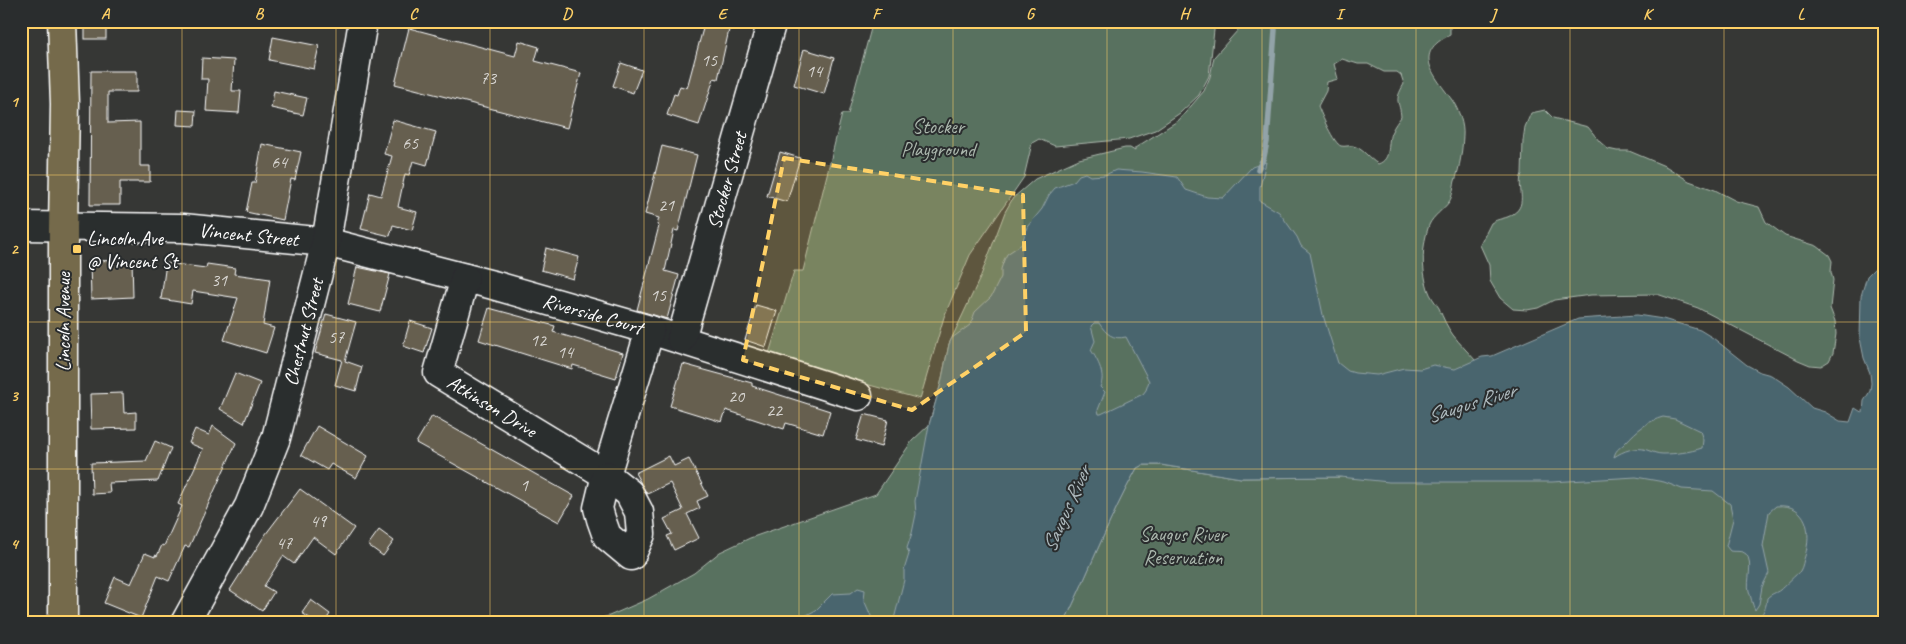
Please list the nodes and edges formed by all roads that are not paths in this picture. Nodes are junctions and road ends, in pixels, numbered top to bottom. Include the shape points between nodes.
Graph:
1 (62, 21) edge
2 (363, 21) edge
3 (772, 21) edge
4 (21, 226) edge
5 (63, 226) junction
6 (326, 242) junction
7 (465, 278) junction
8 (650, 330) junction
9 (681, 339) junction
10 (858, 396) dead end
11 (63, 623) edge
12 (185, 623) edge

1 - 5 main road, Lincoln Avenue via 65,104
2 - 6 street, Chestnut Street
3 - 9 street, Stocker Street
4 - 5 street, Vincent Street
5 - 6 street, Vincent Street via 183,228
5 - 11 main road, Lincoln Avenue
6 - 7 street, Riverside Court
6 - 12 street, Chestnut Street via 288,396 264,472
7 - 8 street, Riverside Court
7 - 8 street, Atkinson Drive via 438,373 606,475
8 - 9 street, Riverside Court
9 - 10 street, Riverside Court

